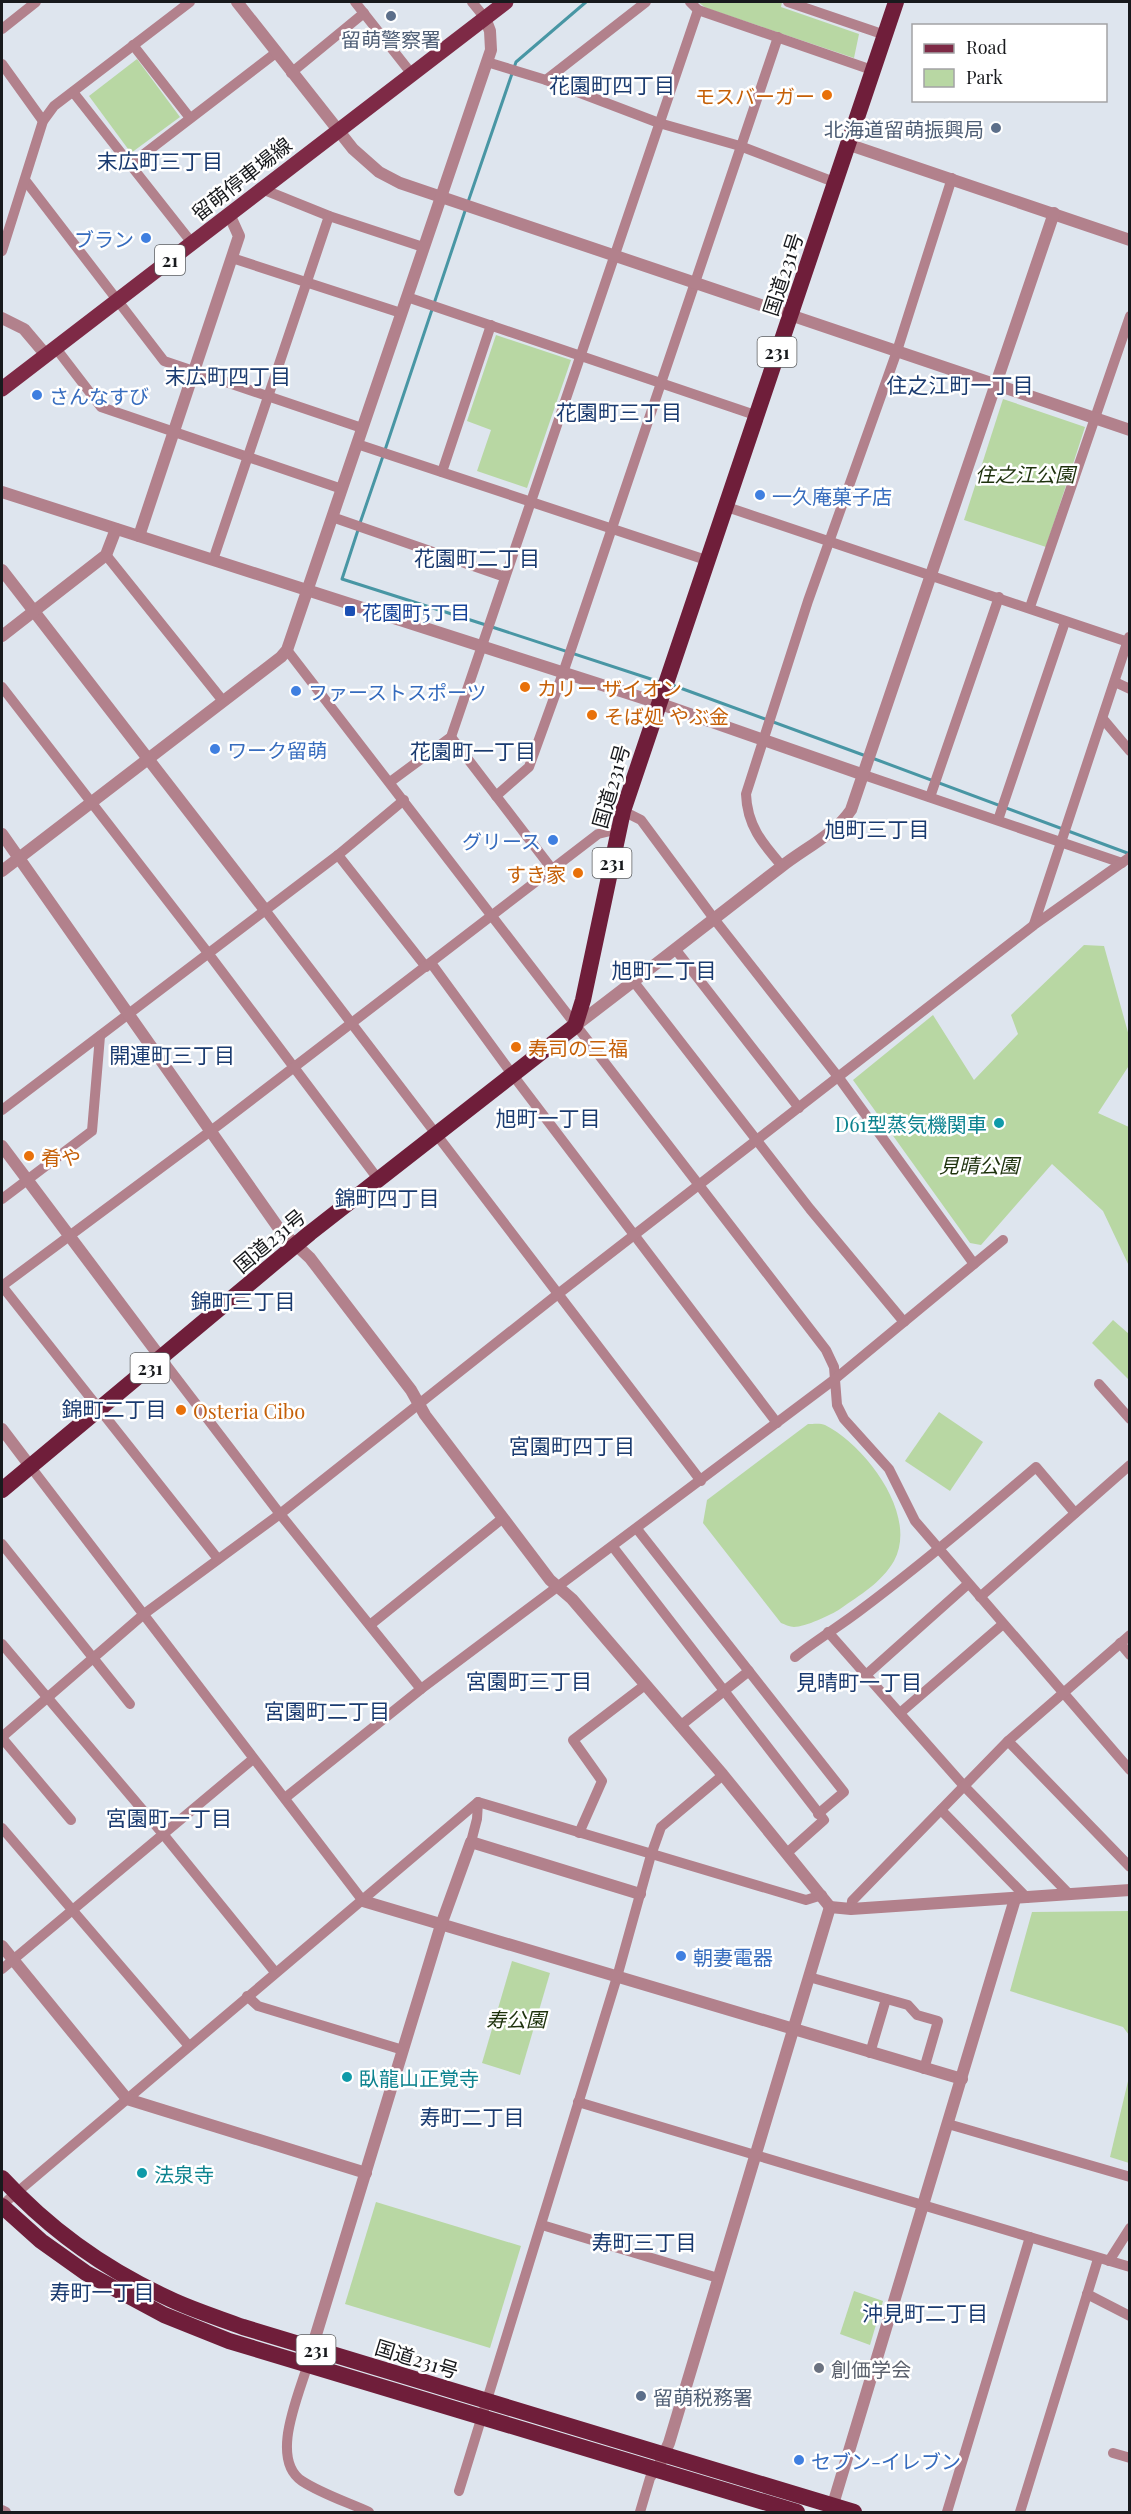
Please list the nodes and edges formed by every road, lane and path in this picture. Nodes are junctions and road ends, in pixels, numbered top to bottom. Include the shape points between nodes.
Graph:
1 (36, 2) edge
2 (190, 2) edge
3 (237, 2) edge
4 (355, 2) edge
5 (472, 2) edge
6 (506, 2) edge
7 (646, 2) edge
8 (690, 2) edge
9 (788, 2) edge
10 (896, 2) edge
11 (698, 10) junction
12 (364, 13) junction
13 (484, 18) junction
14 (2, 29) edge
15 (885, 34) junction
16 (778, 37) junction
17 (133, 45) junction
18 (277, 52) junction
19 (487, 62) junction
20 (2, 64) edge
21 (872, 70) junction
22 (291, 73) junction
23 (411, 73) junction
24 (546, 80) junction
25 (73, 92) junction
26 (190, 118) junction
27 (43, 121) junction
28 (659, 123) junction
29 (337, 131) junction
30 (847, 144) junction
31 (740, 146) junction
32 (131, 164) junction
33 (952, 178) junction
34 (25, 180) junction
35 (834, 182) junction
36 (262, 189) junction
37 (440, 196) junction
38 (1054, 213) junction
39 (229, 214) junction
40 (329, 216) junction
41 (1130, 240) edge
42 (192, 243) junction
43 (423, 247) junction
44 (2, 251) edge
45 (615, 255) junction
46 (232, 258) junction
47 (307, 282) junction
48 (695, 282) junction
49 (406, 297) junction
50 (116, 301) junction
51 (401, 313) junction
52 (790, 315) junction
53 (1130, 316) edge
54 (2, 318) edge
55 (491, 325) junction
56 (50, 351) junction
57 (897, 351) junction
58 (581, 356) junction
59 (195, 371) junction
60 (661, 383) junction
61 (995, 385) junction
62 (2, 388) edge
63 (269, 395) junction
64 (755, 415) junction
65 (1094, 419) junction
66 (362, 428) junction
67 (1130, 430) edge
68 (174, 433) junction
69 (357, 444) junction
70 (248, 458) junction
71 (441, 472) junction
72 (342, 489) junction
73 (2, 492) edge
74 (531, 502) junction
75 (724, 506) junction
76 (332, 516) junction
77 (116, 529) junction
78 (612, 529) junction
79 (139, 536) junction
80 (830, 542) junction
81 (106, 555) junction
82 (213, 560) junction
83 (706, 560) junction
84 (2, 570) edge
85 (930, 575) junction
86 (505, 577) junction
87 (308, 591) junction
88 (999, 597) junction
89 (1030, 608) junction
90 (33, 612) junction
91 (1065, 622) junction
92 (2, 636) edge
93 (1129, 640) edge
94 (481, 646) junction
95 (287, 650) junction
96 (563, 672) junction
97 (1115, 682) junction
98 (2, 687) edge
99 (1130, 688) edge
100 (223, 701) junction
101 (658, 703) junction
102 (1103, 719) junction
103 (451, 737) junction
104 (762, 740) junction
105 (1130, 751) edge
106 (149, 759) junction
107 (864, 775) junction
108 (390, 783) junction
109 (496, 796) junction
110 (930, 797) junction
111 (404, 800) junction
112 (91, 803) junction
113 (622, 811) junction
114 (998, 820) junction
115 (619, 829) junction
116 (2, 834) edge
117 (1063, 843) junction
118 (338, 855) junction
119 (18, 858) junction
120 (1126, 860) edge
121 (782, 866) junction
122 (552, 869) junction
123 (2, 871) edge
124 (265, 910) junction
125 (491, 917) junction
126 (716, 920) junction
127 (1034, 924) junction
128 (676, 950) junction
129 (208, 953) junction
130 (428, 965) junction
131 (634, 982) junction
132 (128, 1016) junction
133 (353, 1023) junction
134 (575, 1026) junction
135 (100, 1036) junction
136 (295, 1067) junction
137 (512, 1074) junction
138 (839, 1078) junction
139 (799, 1108) junction
140 (2, 1110) edge
141 (210, 1131) junction
142 (436, 1133) junction
143 (756, 1141) junction
144 (2, 1146) edge
145 (378, 1179) junction
146 (26, 1180) junction
147 (698, 1185) junction
148 (2, 1199) edge
149 (635, 1234) junction
150 (69, 1237) junction
151 (1003, 1240) dead end
152 (297, 1243) junction
153 (974, 1264) junction
154 (2, 1286) edge
155 (558, 1293) junction
156 (904, 1322) junction
157 (161, 1358) junction
158 (835, 1379) junction
159 (1099, 1384) dead end
160 (418, 1403) junction
161 (100, 1409) junction
162 (1130, 1419) edge
163 (777, 1423) junction
164 (2, 1429) edge
165 (1130, 1465) edge
166 (30, 1466) junction
167 (700, 1480) junction
168 (2, 1490) edge
169 (1075, 1513) junction
170 (280, 1514) junction
171 (503, 1518) junction
172 (637, 1528) junction
173 (2, 1544) edge
174 (613, 1546) junction
175 (937, 1549) junction
176 (218, 1559) junction
177 (968, 1584) junction
178 (559, 1588) junction
179 (980, 1597) junction
180 (144, 1614) junction
181 (1003, 1624) junction
182 (370, 1625) junction
183 (828, 1632) junction
184 (1130, 1635) edge
185 (1120, 1642) junction
186 (2, 1644) edge
187 (1130, 1655) edge
188 (795, 1657) dead end
189 (92, 1658) junction
190 (749, 1671) junction
191 (866, 1675) junction
192 (645, 1685) junction
193 (421, 1689) junction
194 (724, 1690) junction
195 (1064, 1691) junction
196 (48, 1698) junction
197 (130, 1704) dead end
198 (900, 1713) junction
199 (680, 1726) junction
200 (2, 1738) edge
201 (1008, 1741) junction
202 (253, 1759) junction
203 (1130, 1770) edge
204 (723, 1775) junction
205 (964, 1786) junction
206 (285, 1798) junction
207 (478, 1802) junction
208 (941, 1810) junction
209 (818, 1814) junction
210 (71, 1820) dead end
211 (2, 1828) edge
212 (579, 1833) junction
213 (163, 1834) junction
214 (471, 1842) junction
215 (787, 1852) junction
216 (651, 1855) junction
217 (1130, 1867) edge
218 (1130, 1890) edge
219 (640, 1894) junction
220 (1068, 1894) junction
221 (822, 1895) junction
222 (1021, 1898) junction
223 (363, 1901) junction
224 (830, 1907) junction
225 (851, 1909) junction
226 (71, 1911) junction
227 (441, 1925) junction
228 (2, 1946) edge
229 (13, 1959) junction
230 (2, 1969) edge
231 (275, 1972) junction
232 (617, 1977) junction
233 (809, 1977) junction
234 (247, 1996) junction
235 (886, 1999) junction
236 (793, 2031) junction
237 (189, 2046) junction
238 (403, 2050) junction
239 (870, 2053) junction
240 (924, 2069) junction
241 (962, 2079) junction
242 (127, 2099) junction
243 (578, 2102) junction
244 (948, 2124) junction
245 (755, 2155) junction
246 (366, 2173) junction
247 (2, 2178) edge
248 (1130, 2178) edge
249 (16, 2193) junction
250 (923, 2205) junction
251 (2, 2206) edge
252 (542, 2225) junction
253 (1130, 2228) edge
254 (1030, 2237) junction
255 (1103, 2260) junction
256 (1130, 2267) edge
257 (718, 2278) junction
258 (1087, 2294) junction
259 (1130, 2316) edge
260 (312, 2348) junction
261 (308, 2365) junction
262 (485, 2410) junction
263 (1113, 2453) dead end
264 (664, 2455) junction
265 (1130, 2458) edge
266 (656, 2470) junction
267 (459, 2491) dead end
268 (831, 2509) edge
269 (2, 2510) edge
270 (6, 2512) edge
271 (369, 2512) edge
272 (640, 2512) edge
273 (797, 2512) edge
274 (854, 2512) edge
275 (947, 2512) edge
276 (1020, 2512) edge

1 - 14 street
2 - 17 street
3 - 18 street
4 - 12 street
5 - 13 street
6 - 13 main road, 留萌停車場線 / 21
7 - 24 street
8 - 11 street
9 - 15 street
10 - 15 highway, 国道231号 / 231
11 - 16 street
11 - 28 street
12 - 22 street
12 - 23 street
13 - 19 street via 490,31
13 - 23 main road, 留萌停車場線 / 21
15 - 21 highway, 国道231号 / 231
16 - 21 street
16 - 31 street
17 - 25 street
17 - 26 street
18 - 22 street
18 - 26 street
19 - 24 street
19 - 37 street
20 - 27 street
21 - 30 highway, 国道231号 / 231
22 - 29 street
23 - 29 main road, 留萌停車場線 / 21
24 - 28 street
25 - 27 street via 54,106
25 - 32 street
26 - 32 street
27 - 34 street
28 - 31 street
28 - 45 street
29 - 36 main road, 留萌停車場線 / 21
29 - 37 street via 379,172
30 - 33 street
30 - 35 highway, 国道231号 / 231
31 - 35 street
31 - 48 street
32 - 42 street
33 - 38 street
33 - 57 street
34 - 44 street
34 - 50 street
35 - 52 highway, 国道231号 / 231
36 - 39 main road, 留萌停車場線 / 21
36 - 40 street
37 - 43 street
37 - 45 street
38 - 41 street
38 - 61 street
39 - 42 main road, 留萌停車場線 / 21
39 - 46 street via 239,236
40 - 43 street
40 - 47 street
42 - 50 main road, 留萌停車場線 / 21
43 - 49 street
45 - 48 street
45 - 58 street
46 - 47 street
46 - 59 street
47 - 51 street
47 - 63 street
48 - 52 street
48 - 60 street
49 - 51 street
49 - 55 street
50 - 56 main road, 留萌停車場線 / 21
50 - 59 street via 164,361
51 - 66 street
52 - 57 street
52 - 64 highway, 国道231号 / 231
53 - 65 street
54 - 56 street via 24,329
55 - 58 street
55 - 71 street
56 - 62 main road, 留萌停車場線 / 21
56 - 68 street via 101,407
57 - 61 street
57 - 80 street
58 - 60 street
58 - 74 street
59 - 63 street
59 - 68 street
60 - 64 street
60 - 78 street
61 - 65 street
61 - 85 street
63 - 66 street
63 - 70 street
64 - 75 highway, 国道231号 / 231
65 - 67 street
65 - 89 street
66 - 69 street
68 - 70 street
68 - 79 street
69 - 71 street
69 - 72 street
70 - 72 street
70 - 82 street
71 - 74 street
72 - 76 street
73 - 77 street
74 - 78 street
74 - 86 street
75 - 80 street
75 - 83 highway, 国道231号 / 231
76 - 86 street
76 - 87 street
77 - 79 street
77 - 81 street
78 - 83 street
78 - 96 street
79 - 82 street
80 - 85 street
80 - 104 street
81 - 90 street
81 - 100 street
82 - 87 street
83 - 101 highway, 国道231号 / 231
84 - 90 street
85 - 88 street
85 - 107 street
86 - 94 street
87 - 94 street
87 - 95 street
88 - 89 street
88 - 110 street
89 - 91 street
90 - 92 street
90 - 106 street
91 - 93 street
91 - 114 street
93 - 97 street
94 - 96 street
94 - 103 street
95 - 100 street
95 - 108 street
96 - 101 street
96 - 109 street via 529,767
97 - 99 street
97 - 102 street
98 - 112 street
100 - 106 street
101 - 104 street
101 - 113 highway, 国道231号 / 231
102 - 105 street
102 - 117 street
103 - 108 street
103 - 109 street
104 - 107 street
104 - 121 street via 746,806 759,839
106 - 112 street
106 - 124 street
107 - 110 street
107 - 121 street via 842,823
108 - 111 street
109 - 122 street
110 - 114 street
111 - 118 street
111 - 125 street
112 - 119 street
112 - 129 street
113 - 115 highway, 国道231号 / 231
113 - 126 street via 641,820
114 - 117 street
115 - 122 street via 598,834
115 - 134 highway, 国道231号 / 231
116 - 119 street
117 - 120 street
117 - 127 street
118 - 124 street
118 - 130 street
119 - 123 street
119 - 132 street
120 - 127 street
121 - 126 street
122 - 125 street
124 - 129 street
124 - 133 street
125 - 130 street
125 - 134 street
126 - 128 street
126 - 138 street
127 - 138 street
128 - 131 street
128 - 139 street
129 - 132 street
129 - 136 street
130 - 133 street
130 - 137 street
131 - 134 street
131 - 143 street
132 - 135 street
132 - 141 street
133 - 136 street
133 - 142 street
134 - 137 highway, 国道231号 / 231
134 - 147 street
135 - 140 street
135 - 146 street via 92,1131
136 - 141 street
136 - 145 street
137 - 142 highway, 国道231号 / 231
137 - 149 street
138 - 139 street
138 - 153 street
139 - 143 street
141 - 150 street
141 - 152 street via 280,1230
142 - 145 highway, 国道231号 / 231
142 - 155 street
143 - 147 street
143 - 156 street
144 - 146 street
145 - 152 highway, 国道231号 / 231
146 - 148 street
146 - 150 street
147 - 149 street
147 - 158 street via 826,1350
149 - 155 street
149 - 163 street
150 - 154 street
150 - 157 street
151 - 153 street
152 - 157 highway, 国道231号 / 231
152 - 160 street
153 - 156 street
154 - 161 street
155 - 160 street
155 - 167 street
156 - 158 street
157 - 161 highway, 国道231号 / 231
157 - 170 street
158 - 163 street
158 - 175 street via 837,1405 844,1419 889,1469 915,1521
159 - 162 street
160 - 170 street
160 - 171 street
161 - 166 highway, 国道231号 / 231
161 - 176 street
163 - 167 street
164 - 166 street
165 - 169 street
166 - 168 highway, 国道231号 / 231
166 - 180 street
167 - 172 street
169 - 175 street via 1036,1467
169 - 179 street
170 - 176 street
170 - 182 street
171 - 178 street
171 - 182 street
172 - 174 street
172 - 190 street
173 - 189 street
174 - 178 street
174 - 194 street
175 - 177 street
175 - 183 street
176 - 180 street
177 - 179 street
177 - 191 street
178 - 192 street
178 - 193 street
179 - 181 street
180 - 189 street
180 - 202 street
181 - 195 street
181 - 198 street
182 - 193 street
183 - 188 street
183 - 191 street
184 - 185 street
185 - 187 street
185 - 195 street
186 - 196 street
189 - 196 street
189 - 197 street
190 - 194 street
190 - 209 street via 844,1792
191 - 198 street
192 - 199 street
192 - 212 street via 573,1740 602,1781
193 - 206 street
194 - 199 street
194 - 209 street
195 - 201 street
195 - 203 street
196 - 200 street
196 - 213 street
198 - 205 street
199 - 204 street
200 - 210 street
201 - 205 street
201 - 217 street
202 - 206 street
202 - 213 street
204 - 215 street
204 - 216 street via 661,1827
205 - 208 street
205 - 220 street
206 - 223 street
207 - 212 street
207 - 214 street
207 - 223 street
208 - 222 street
208 - 225 street via 852,1901
209 - 215 street via 824,1820
211 - 226 street
212 - 216 street
213 - 226 street
213 - 231 street
214 - 219 street
214 - 227 street
215 - 221 street
216 - 219 street
216 - 221 street via 806,1900
218 - 220 street
219 - 232 street
220 - 222 street
221 - 224 street
222 - 225 street
222 - 241 street
223 - 227 street
223 - 231 street
224 - 225 street
224 - 233 street
226 - 229 street
226 - 237 street
227 - 232 street
227 - 238 street
228 - 229 street
229 - 230 street
229 - 242 street
231 - 234 street
232 - 236 street
232 - 243 street
233 - 235 street
233 - 236 street
234 - 237 street
234 - 238 street via 258,2006
235 - 239 street
235 - 240 street via 908,2005 917,2015 938,2020
236 - 239 street
236 - 245 street
237 - 242 street
238 - 246 street
239 - 240 street
240 - 241 street
241 - 244 street
242 - 246 street
242 - 249 street
243 - 245 street
243 - 252 street
244 - 248 street
244 - 250 street
245 - 250 street
245 - 257 street
246 - 260 street
247 - 249 highway, 国道231号 / 231
249 - 251 street
249 - 260 highway, 国道231号 / 231 via 86,2252 170,2300
250 - 254 street
250 - 268 street
251 - 261 highway, 国道231号 / 231 via 41,2241 86,2272 164,2315
252 - 257 street
252 - 262 street
253 - 255 street
254 - 255 street
254 - 275 street
255 - 256 street
255 - 258 street
257 - 264 street
258 - 259 street
258 - 276 street
260 - 261 street
260 - 262 highway, 国道231号 / 231
261 - 262 highway, 国道231号 / 231
261 - 271 street via 288,2432 289,2468 301,2480
262 - 264 highway, 国道231号 / 231
262 - 266 highway, 国道231号 / 231
262 - 267 street
263 - 265 street
264 - 266 street
264 - 268 highway, 国道231号 / 231
266 - 272 street
266 - 273 highway, 国道231号 / 231
268 - 274 highway, 国道231号 / 231
269 - 270 street

